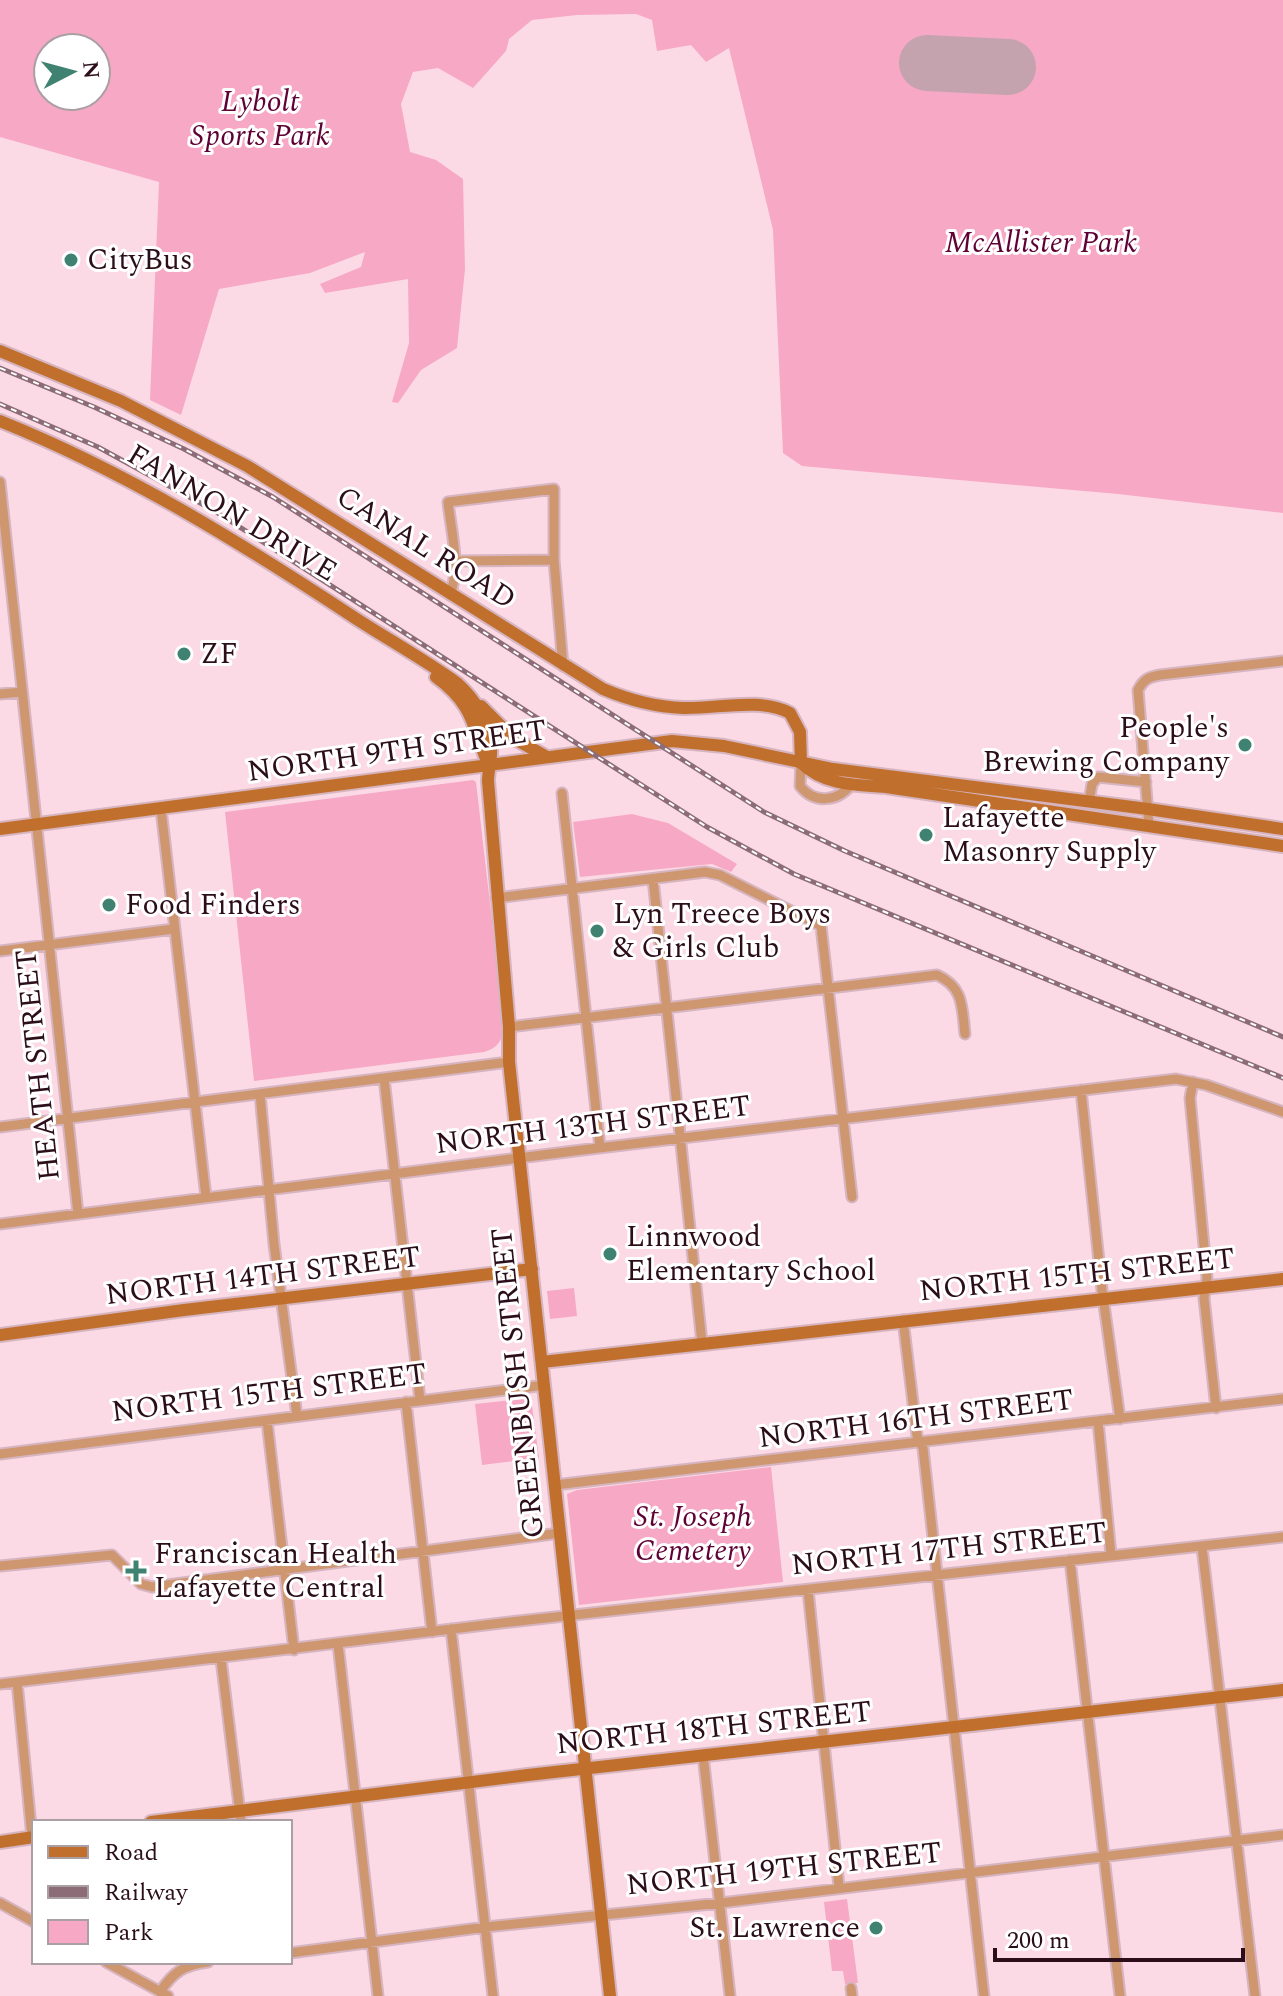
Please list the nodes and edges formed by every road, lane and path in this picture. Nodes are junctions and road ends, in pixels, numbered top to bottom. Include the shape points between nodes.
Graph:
1 (0, 351) edge
2 (0, 421) edge
3 (0, 482) edge
4 (554, 560) junction
5 (455, 561) junction
6 (4, 564) edge
7 (450, 595) junction
8 (1283, 661) edge
9 (428, 666) junction
10 (563, 666) junction
11 (22, 692) junction
12 (0, 694) edge
13 (474, 699) junction
14 (547, 757) junction
15 (801, 763) junction
16 (488, 764) junction
17 (1146, 782) junction
18 (851, 785) junction
19 (562, 793) dead end
20 (1089, 802) junction
21 (161, 809) junction
22 (1148, 809) junction
23 (38, 825) junction
24 (1149, 826) junction
25 (0, 829) edge
26 (1283, 829) edge
27 (1283, 846) edge
28 (653, 879) junction
29 (572, 889) junction
30 (496, 898) junction
31 (174, 929) junction
32 (50, 944) junction
33 (0, 951) edge
34 (830, 987) junction
35 (667, 1008) junction
36 (586, 1018) junction
37 (509, 1027) junction
38 (965, 1034) dead end
39 (509, 1062) junction
40 (384, 1078) junction
41 (1193, 1082) junction
42 (1081, 1090) junction
43 (260, 1094) junction
44 (194, 1102) junction
45 (1283, 1112) edge
46 (69, 1118) junction
47 (844, 1118) junction
48 (0, 1127) edge
49 (681, 1138) junction
50 (600, 1148) junction
51 (520, 1158) junction
52 (396, 1174) junction
53 (269, 1190) junction
54 (206, 1197) junction
55 (852, 1197) dead end
56 (78, 1214) junction
57 (0, 1224) edge
58 (532, 1269) junction
59 (1283, 1279) edge
60 (407, 1284) junction
61 (1206, 1288) junction
62 (1105, 1299) junction
63 (282, 1300) junction
64 (903, 1320) junction
65 (0, 1335) edge
66 (702, 1343) junction
67 (542, 1362) junction
68 (545, 1385) junction
69 (1283, 1399) edge
70 (420, 1400) junction
71 (406, 1402) junction
72 (1216, 1408) junction
73 (297, 1416) junction
74 (1120, 1419) junction
75 (267, 1421) junction
76 (1098, 1421) junction
77 (920, 1442) junction
78 (0, 1454) edge
79 (555, 1485) junction
80 (560, 1533) junction
81 (1283, 1537) edge
82 (1202, 1547) junction
83 (422, 1550) junction
84 (1111, 1555) junction
85 (1070, 1560) junction
86 (0, 1566) edge
87 (285, 1568) junction
88 (937, 1575) junction
89 (808, 1590) junction
90 (569, 1615) junction
91 (451, 1629) junction
92 (432, 1632) junction
93 (338, 1644) junction
94 (294, 1650) junction
95 (221, 1659) junction
96 (17, 1682) junction
97 (0, 1684) edge
98 (1283, 1690) edge
99 (1220, 1697) junction
100 (1087, 1711) junction
101 (953, 1728) junction
102 (824, 1742) junction
103 (703, 1755) junction
104 (586, 1769) junction
105 (469, 1782) junction
106 (355, 1797) junction
107 (240, 1817) edge
108 (179, 1820) edge
109 (32, 1827) edge
110 (1283, 1835) edge
111 (32, 1837) edge
112 (1237, 1840) junction
113 (0, 1842) edge
114 (1104, 1856) junction
115 (971, 1872) junction
116 (839, 1887) junction
117 (0, 1903) edge
118 (721, 1903) junction
119 (601, 1914) junction
120 (32, 1921) edge
121 (486, 1927) junction
122 (372, 1942) junction
123 (292, 1953) edge
124 (110, 1964) edge
125 (195, 1964) edge
126 (164, 1994) edge
127 (378, 1996) edge
128 (493, 1996) edge
129 (610, 1996) edge
130 (730, 1996) edge
131 (984, 1996) edge
132 (1120, 1996) edge
133 (1255, 1996) edge

1 - 7 main road, CANAL ROAD via 121,401 247,466
2 - 9 main road, FANNON DRIVE via 125,478 233,538
3 - 6 street, HEATH STREET
4 - 5 street
4 - 5 street via 554,489 448,502
4 - 10 street
5 - 7 street
6 - 11 street, HEATH STREET
7 - 10 main road, CANAL ROAD
8 - 17 street via 1144,681 1138,690
9 - 13 main road, FANNON DRIVE
9 - 16 main road, FANNON DRIVE via 472,716
10 - 15 main road, CANAL ROAD via 603,689 641,702 684,708 780,707 796,721
11 - 12 street
11 - 23 street, HEATH STREET
13 - 14 main road, FANNON DRIVE via 513,738
13 - 16 main road via 486,723 492,752
14 - 15 main road, NORTH 9TH STREET via 672,741
14 - 16 main road, NORTH 9TH STREET
15 - 18 main road, NORTH 9TH STREET via 813,775
15 - 18 street via 800,786 808,794 834,799
15 - 20 main road, NORTH 9TH STREET
16 - 21 main road, NORTH 9TH STREET
16 - 30 main road, GREENBUSH STREET
17 - 20 street via 1098,777
17 - 22 street
18 - 24 main road, NORTH 9TH STREET
19 - 29 street
20 - 22 main road, NORTH 9TH STREET
21 - 23 main road, NORTH 9TH STREET
21 - 31 street
22 - 24 street
22 - 26 main road, NORTH 9TH STREET
23 - 25 main road, NORTH 9TH STREET
23 - 32 street, HEATH STREET
24 - 27 main road, NORTH 9TH STREET
28 - 29 street
28 - 34 street via 720,875 821,926
28 - 35 street
29 - 30 street
29 - 36 street
30 - 37 main road, GREENBUSH STREET
31 - 32 street
31 - 44 street
32 - 33 street
32 - 46 street, HEATH STREET
34 - 35 street
34 - 38 street via 937,975 958,990
34 - 47 street
35 - 36 street
35 - 49 street
36 - 37 street
36 - 50 street
37 - 39 main road, GREENBUSH STREET
39 - 40 street
39 - 51 main road, GREENBUSH STREET
40 - 43 street
40 - 52 street
41 - 42 street, NORTH 13TH STREET via 1176,1079
41 - 45 street, NORTH 13TH STREET
41 - 61 street via 1190,1098
42 - 47 street, NORTH 13TH STREET
42 - 62 street
43 - 44 street
43 - 53 street
44 - 46 street
44 - 54 street
46 - 48 street
46 - 56 street, HEATH STREET
47 - 49 street, NORTH 13TH STREET
47 - 55 street
49 - 50 street, NORTH 13TH STREET
49 - 66 street
50 - 51 street, NORTH 13TH STREET
51 - 52 street, NORTH 13TH STREET
51 - 58 main road, GREENBUSH STREET
52 - 53 street, NORTH 13TH STREET
52 - 60 street
53 - 54 street, NORTH 13TH STREET
53 - 63 street
54 - 56 street, NORTH 13TH STREET
56 - 57 street, NORTH 13TH STREET
58 - 60 main road, NORTH 14TH STREET
58 - 67 main road, GREENBUSH STREET
59 - 61 main road, NORTH 15TH STREET
60 - 63 main road, NORTH 14TH STREET
60 - 70 street
61 - 62 main road, NORTH 15TH STREET
61 - 72 street
62 - 64 main road, NORTH 15TH STREET
62 - 74 street
63 - 65 main road, NORTH 14TH STREET
63 - 73 street
64 - 66 main road, NORTH 15TH STREET
64 - 77 street
66 - 67 main road, NORTH 15TH STREET
67 - 68 main road, GREENBUSH STREET
68 - 70 street, NORTH 15TH STREET
68 - 79 main road, GREENBUSH STREET
69 - 72 street, NORTH 16TH STREET
70 - 71 street, NORTH 15TH STREET
71 - 73 street, NORTH 15TH STREET
71 - 83 street
72 - 74 street, NORTH 16TH STREET
73 - 75 street, NORTH 15TH STREET
74 - 76 street, NORTH 16TH STREET
75 - 78 street, NORTH 15TH STREET
75 - 87 street
76 - 77 street, NORTH 16TH STREET
76 - 84 street
77 - 79 street, NORTH 16TH STREET
77 - 88 street
79 - 80 main road, GREENBUSH STREET
80 - 83 street
80 - 90 main road, GREENBUSH STREET
81 - 82 street, NORTH 17TH STREET
82 - 84 street, NORTH 17TH STREET
82 - 99 street
83 - 87 street
83 - 92 street
84 - 85 street, NORTH 17TH STREET
85 - 88 street, NORTH 17TH STREET
85 - 100 street
86 - 87 street via 112,1555 148,1587
87 - 94 street
88 - 89 street, NORTH 17TH STREET
88 - 101 street
89 - 90 street, NORTH 17TH STREET
89 - 102 street
90 - 91 street, NORTH 17TH STREET
90 - 104 main road, GREENBUSH STREET
91 - 92 street, NORTH 17TH STREET
91 - 105 street
92 - 93 street, NORTH 17TH STREET
93 - 94 street, NORTH 17TH STREET
93 - 106 street
94 - 95 street, NORTH 17TH STREET
95 - 96 street, NORTH 17TH STREET
95 - 107 street
96 - 97 street, NORTH 17TH STREET
96 - 109 street
98 - 99 main road, NORTH 18TH STREET
99 - 100 main road, NORTH 18TH STREET
99 - 112 street
100 - 101 main road, NORTH 18TH STREET
100 - 114 street
101 - 102 main road, NORTH 18TH STREET
101 - 115 street
102 - 103 main road, NORTH 18TH STREET
102 - 116 street
103 - 104 main road, NORTH 18TH STREET
103 - 118 street
104 - 105 main road, NORTH 18TH STREET
104 - 119 main road, GREENBUSH STREET
105 - 106 main road, NORTH 18TH STREET
105 - 121 street
106 - 107 main road, NORTH 18TH STREET
106 - 122 street
107 - 108 main road, NORTH 18TH STREET
110 - 112 street, NORTH 19TH STREET
111 - 113 main road
112 - 114 street, NORTH 19TH STREET
112 - 133 street
114 - 115 street, NORTH 19TH STREET
114 - 132 street
115 - 116 street, NORTH 19TH STREET
115 - 131 street
116 - 118 street, NORTH 19TH STREET
117 - 120 street
118 - 119 street, NORTH 19TH STREET
118 - 130 street
119 - 121 street, NORTH 19TH STREET
119 - 129 main road, GREENBUSH STREET
121 - 122 street, NORTH 19TH STREET
121 - 128 street
122 - 123 street, NORTH 19TH STREET
122 - 127 street
124 - 126 street
125 - 126 street via 175,1972

